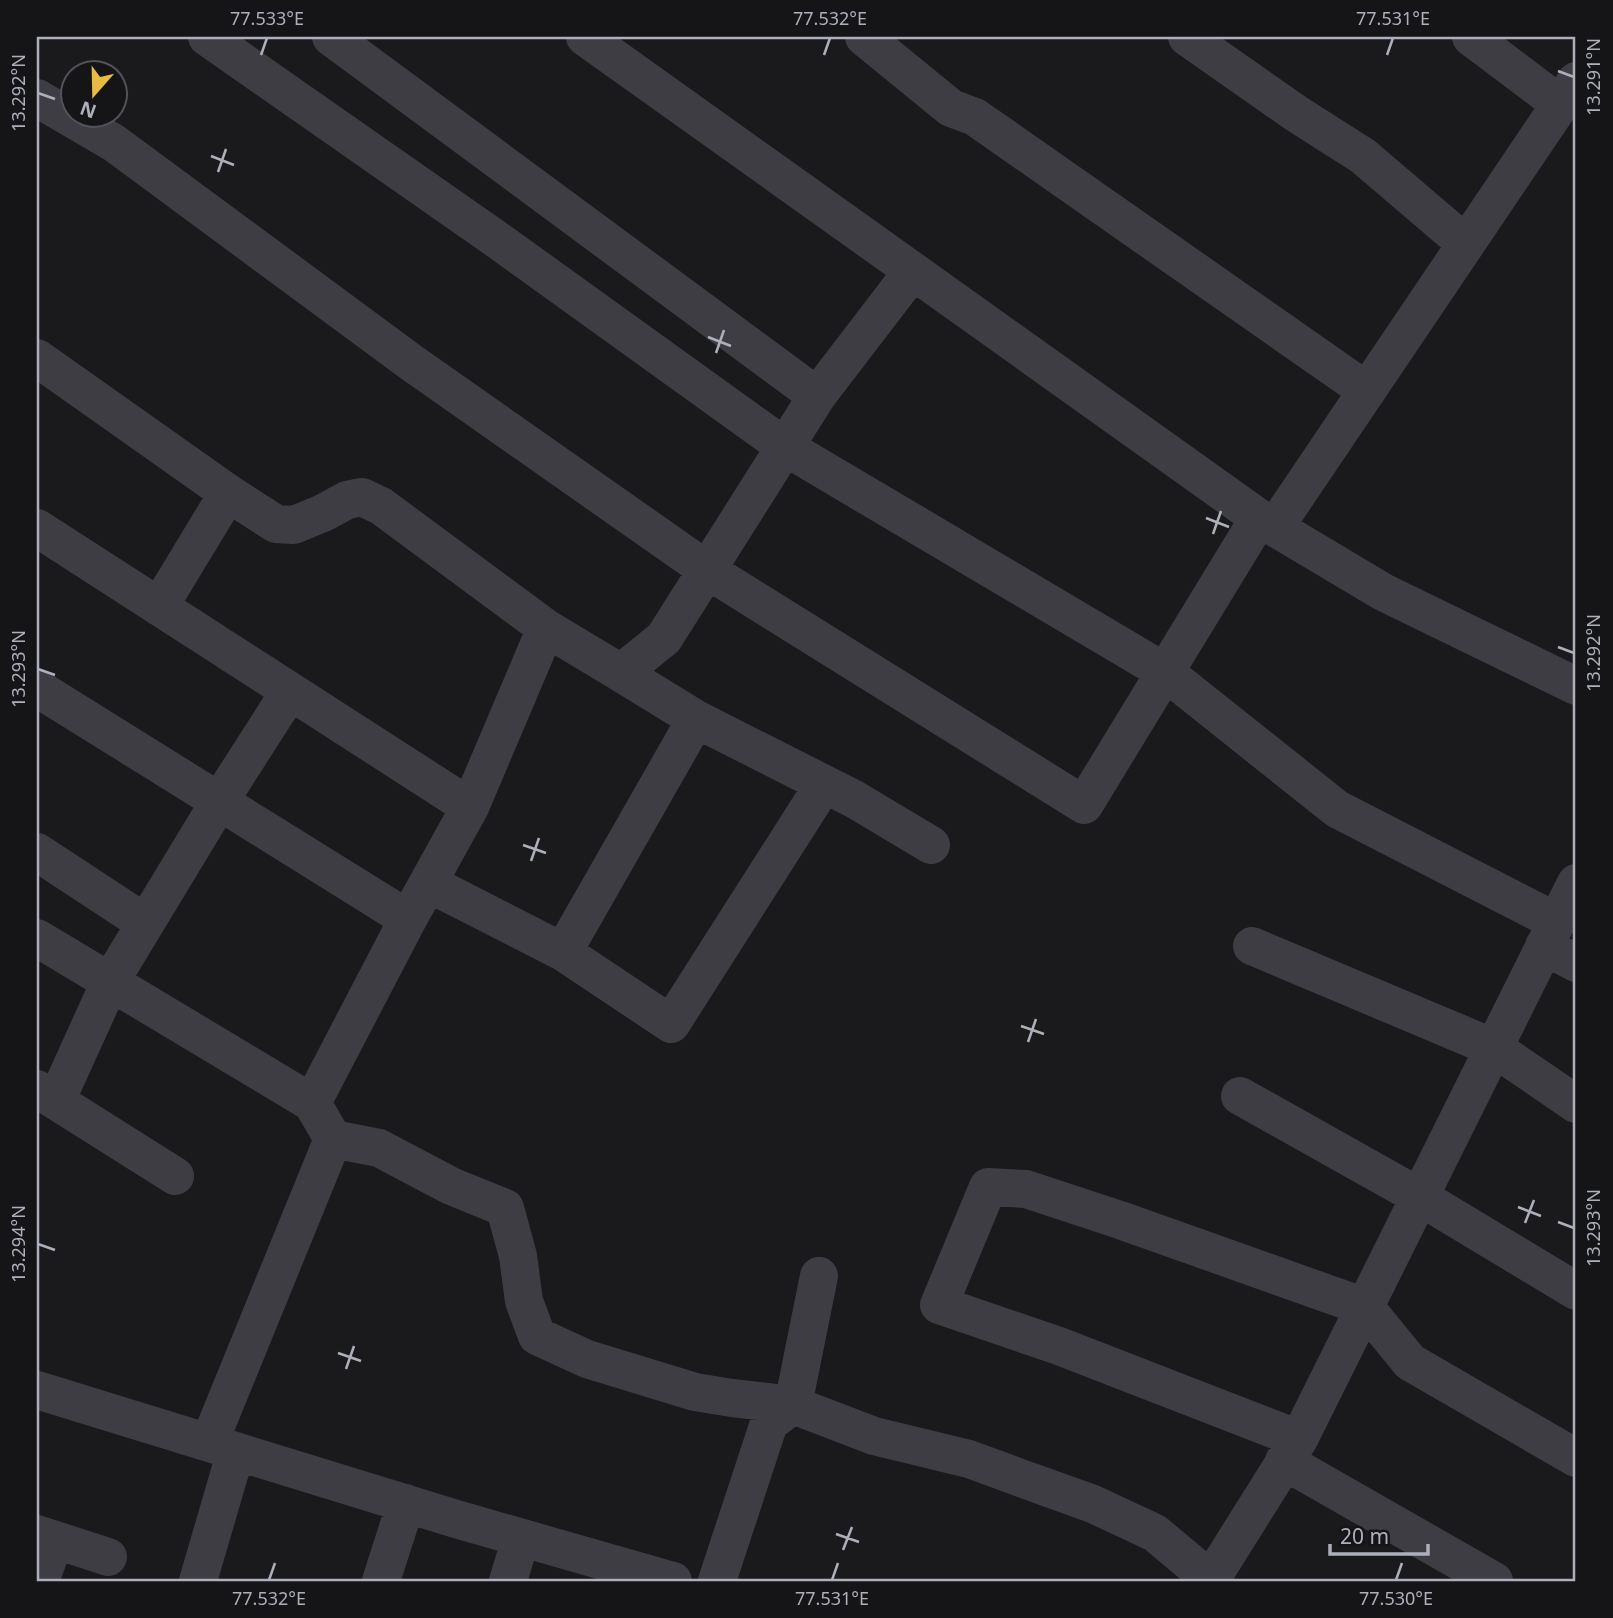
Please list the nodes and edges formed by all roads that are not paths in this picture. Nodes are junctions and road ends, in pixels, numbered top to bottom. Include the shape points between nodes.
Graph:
1 (207, 37) edge
2 (331, 37) edge
3 (585, 37) edge
4 (864, 37) edge
5 (1188, 37) edge
6 (1471, 37) edge
7 (1568, 93) edge
8 (37, 98) edge
9 (1466, 244) junction
10 (912, 272) junction
11 (37, 358) edge
12 (1367, 391) junction
13 (817, 397) junction
14 (785, 447) junction
15 (228, 493) junction
16 (1267, 522) junction
17 (37, 528) edge
18 (708, 570) junction
19 (159, 607) junction
20 (546, 628) junction
21 (1165, 672) junction
22 (621, 673) junction
23 (1576, 687) edge
24 (37, 688) edge
25 (290, 691) junction
26 (696, 719) junction
27 (824, 784) junction
28 (219, 802) junction
29 (470, 807) junction
30 (931, 845) dead end
31 (37, 852) edge
32 (428, 883) junction
33 (1576, 883) edge
34 (408, 919) junction
35 (145, 923) junction
36 (37, 938) edge
37 (1559, 944) edge
38 (1252, 946) dead end
39 (563, 952) junction
40 (110, 982) junction
41 (1494, 1048) junction
42 (46, 1095) edge
43 (1240, 1096) dead end
44 (312, 1103) junction
45 (1576, 1104) edge
46 (333, 1139) junction
47 (175, 1176) dead end
48 (1420, 1197) junction
49 (819, 1276) dead end
50 (1576, 1292) edge
51 (1365, 1307) junction
52 (37, 1390) edge
53 (793, 1405) junction
54 (223, 1447) junction
55 (1292, 1450) junction
56 (1576, 1458) edge
57 (406, 1503) junction
58 (46, 1537) edge
59 (521, 1538) junction
60 (108, 1557) dead end
61 (40, 1581) edge
62 (198, 1581) edge
63 (380, 1581) edge
64 (508, 1581) edge
65 (673, 1581) edge
66 (717, 1581) edge
67 (1211, 1581) edge
68 (1494, 1581) edge

1 - 14 street
2 - 13 street
3 - 10 street
4 - 12 street via 951,108 975,117
5 - 9 street via 1363,156
6 - 7 street
7 - 9 street
8 - 18 street via 114,143 412,363
9 - 12 street
10 - 13 street
10 - 16 street
11 - 15 street
12 - 16 street
13 - 14 street
14 - 18 street
14 - 21 street
15 - 19 street
15 - 20 street via 276,524 295,525 347,499 362,497 381,506
16 - 21 street
16 - 23 street via 1383,592
17 - 19 street
18 - 21 street via 1084,805
18 - 22 street via 664,638
19 - 25 street
20 - 22 street
20 - 29 street
21 - 37 street via 1337,809
22 - 26 street
24 - 28 street
25 - 28 street
25 - 29 street
26 - 27 street
26 - 39 street
27 - 30 street
27 - 39 street via 671,1024
28 - 34 street
28 - 35 street
29 - 32 street
31 - 35 street
32 - 34 street
32 - 39 street
33 - 37 street
34 - 44 street
35 - 40 street
36 - 40 street
37 - 41 street
38 - 41 street
40 - 42 street
40 - 44 street
41 - 45 street
41 - 48 street
42 - 47 street
43 - 48 street
44 - 46 street
46 - 53 street via 379,1148 505,1208 524,1301 537,1336 587,1359 695,1392
46 - 54 street
48 - 50 street
48 - 51 street
49 - 53 street
51 - 55 street
51 - 55 street via 1026,1189 988,1187 939,1305 1059,1346
51 - 56 street via 1410,1362
52 - 54 street
53 - 66 street via 769,1423
53 - 67 street via 873,1436 969,1459 1093,1504 1155,1533
54 - 57 street
54 - 62 street
55 - 67 street
55 - 68 street
57 - 59 street
57 - 63 street
58 - 60 street
58 - 61 street
59 - 64 street
59 - 65 street

